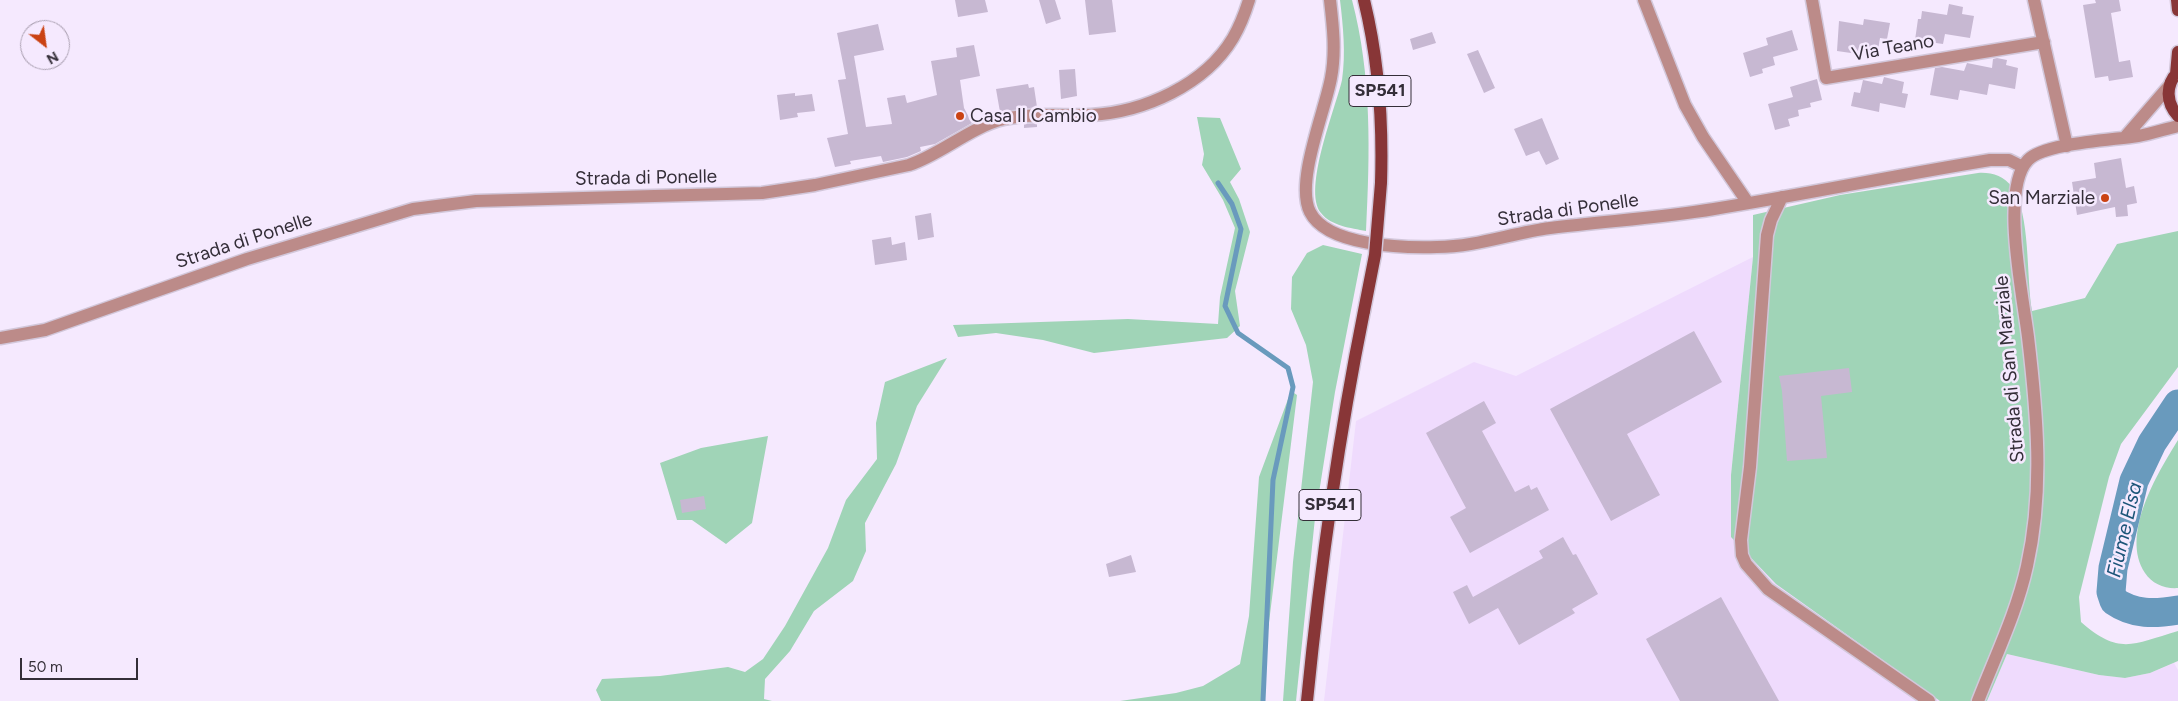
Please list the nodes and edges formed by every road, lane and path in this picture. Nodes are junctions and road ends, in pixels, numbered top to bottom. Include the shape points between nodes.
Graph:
1 (1249, 0) edge
2 (1330, 0) edge
3 (1364, 0) edge
4 (1644, 0) edge
5 (2034, 0) edge
6 (2178, 0) edge
7 (1812, 5) edge
8 (2178, 10) edge
9 (2044, 42) junction
10 (2178, 52) edge
11 (2174, 77) edge
12 (2178, 116) edge
13 (2178, 126) edge
14 (2126, 136) junction
15 (2067, 146) junction
16 (2022, 167) junction
17 (1782, 197) junction
18 (1748, 203) junction
19 (0, 338) edge
20 (1307, 701) edge
21 (1930, 701) edge
22 (1978, 701) edge

1 - 19 street, Strada di Ponelle via 1236,32 1217,58 1175,90 1139,106 1093,115 1026,116 1002,120 916,163 784,191 476,201 414,209 240,262 45,330
2 - 18 street, Strada di Ponelle via 1333,68 1305,190 1310,213 1330,232 1394,245 1450,247 1547,228 1675,215
3 - 20 main road, SP541, bridge via 1380,92 1381,183 1375,255 1333,482
4 - 18 street via 1688,110
5 - 9 street
6 - 8 main road
7 - 9 street, Via Teano via 1826,78
9 - 15 street
10 - 11 main road
11 - 12 main road via 2170,103
11 - 14 street
13 - 14 street via 2140,136
14 - 15 street
15 - 16 street via 2035,154
16 - 17 street, Strada di Ponelle via 2009,160 1990,160
16 - 22 street, Strada di San Marziale via 2014,209 2035,400 2035,520 2021,589
17 - 18 street, Strada di Ponelle
17 - 21 street via 1771,220 1766,244 1742,555 1754,575 1768,589

